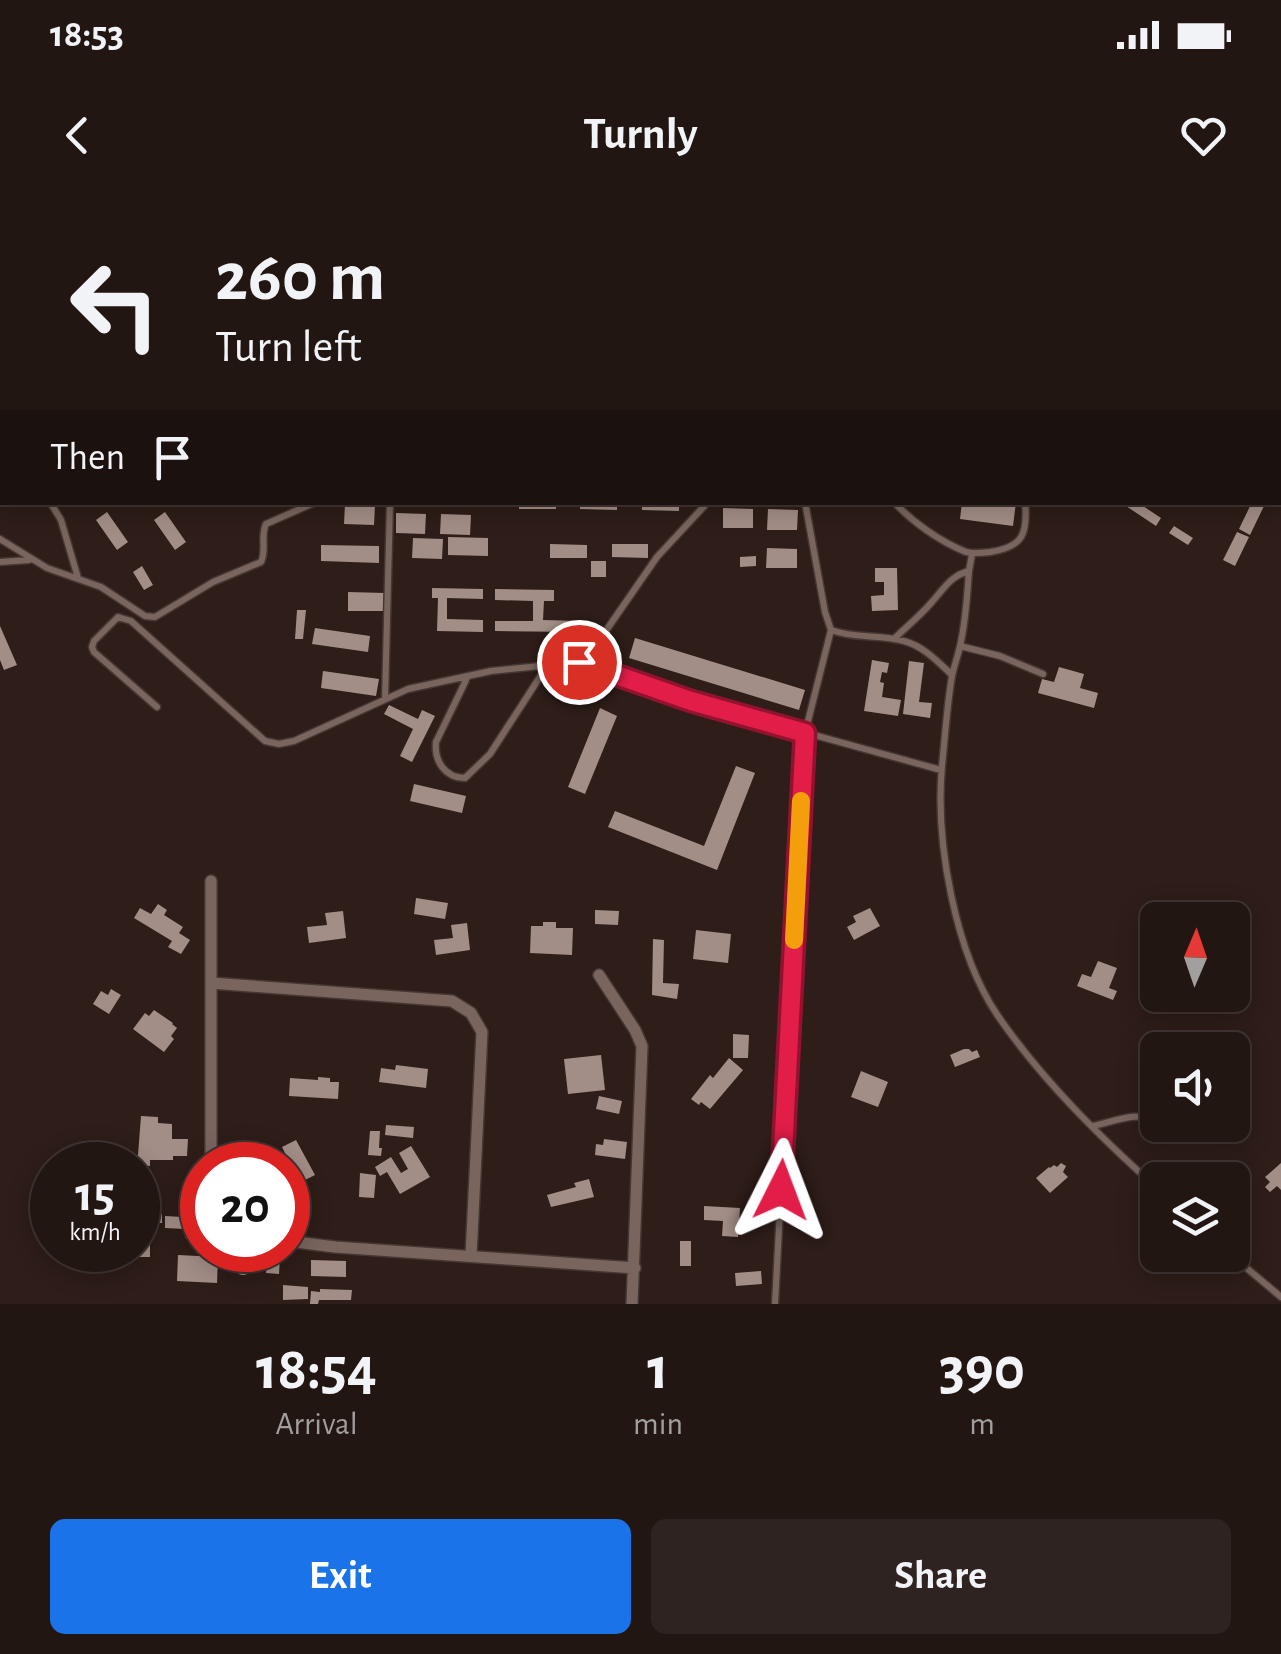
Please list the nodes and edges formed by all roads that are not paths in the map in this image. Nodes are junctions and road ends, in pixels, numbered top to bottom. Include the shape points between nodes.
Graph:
1 (52, 505) edge
2 (309, 505) edge
3 (390, 505) edge
4 (705, 505) edge
5 (806, 505) edge
6 (897, 505) edge
7 (1025, 505) edge
8 (0, 540) edge
9 (972, 554) junction
10 (31, 560) junction
11 (0, 562) edge
12 (969, 570) junction
13 (79, 580) junction
14 (125, 602) junction
15 (118, 617) junction
16 (830, 630) junction
17 (894, 639) junction
18 (960, 646) junction
19 (579, 662) junction
20 (548, 665) junction
21 (1043, 674) dead end
22 (952, 675) junction
23 (468, 676) junction
24 (385, 699) junction
25 (157, 706) dead end
26 (805, 733) junction
27 (942, 770) junction
28 (211, 881) dead end
29 (599, 975) dead end
30 (211, 983) junction
31 (1140, 1116) edge
32 (1092, 1126) junction
33 (210, 1142) edge
34 (1140, 1172) edge
35 (310, 1243) edge
36 (470, 1256) junction
37 (635, 1268) junction
38 (1250, 1271) edge
39 (1281, 1297) edge
40 (632, 1304) edge
41 (775, 1304) edge

1 - 13 lane
2 - 14 lane via 266,524 264,558 254,566 212,582 155,617
3 - 24 lane
4 - 19 lane
5 - 16 lane
6 - 9 lane via 920,526
7 - 9 lane via 1025,531 1014,546
8 - 10 lane
9 - 12 lane
10 - 11 lane
10 - 13 lane
12 - 17 lane via 950,580
12 - 18 lane
13 - 14 lane
14 - 15 lane
15 - 24 lane via 131,621 265,741 294,741
15 - 25 lane via 92,647
16 - 17 lane
16 - 26 lane
17 - 22 lane via 932,656
18 - 21 lane
18 - 22 lane
19 - 20 lane
19 - 26 lane
20 - 23 lane
20 - 23 lane via 490,754 465,778 455,778 446,773 436,742
22 - 27 lane
23 - 24 lane
26 - 27 lane
26 - 41 lane
27 - 32 lane via 946,869 975,974 996,1014
28 - 30 street
29 - 37 street via 642,1046
30 - 33 street
30 - 36 street via 452,1000 470,1013 482,1032
31 - 32 lane
32 - 34 lane
35 - 36 street
36 - 37 street
37 - 40 street
38 - 39 lane

